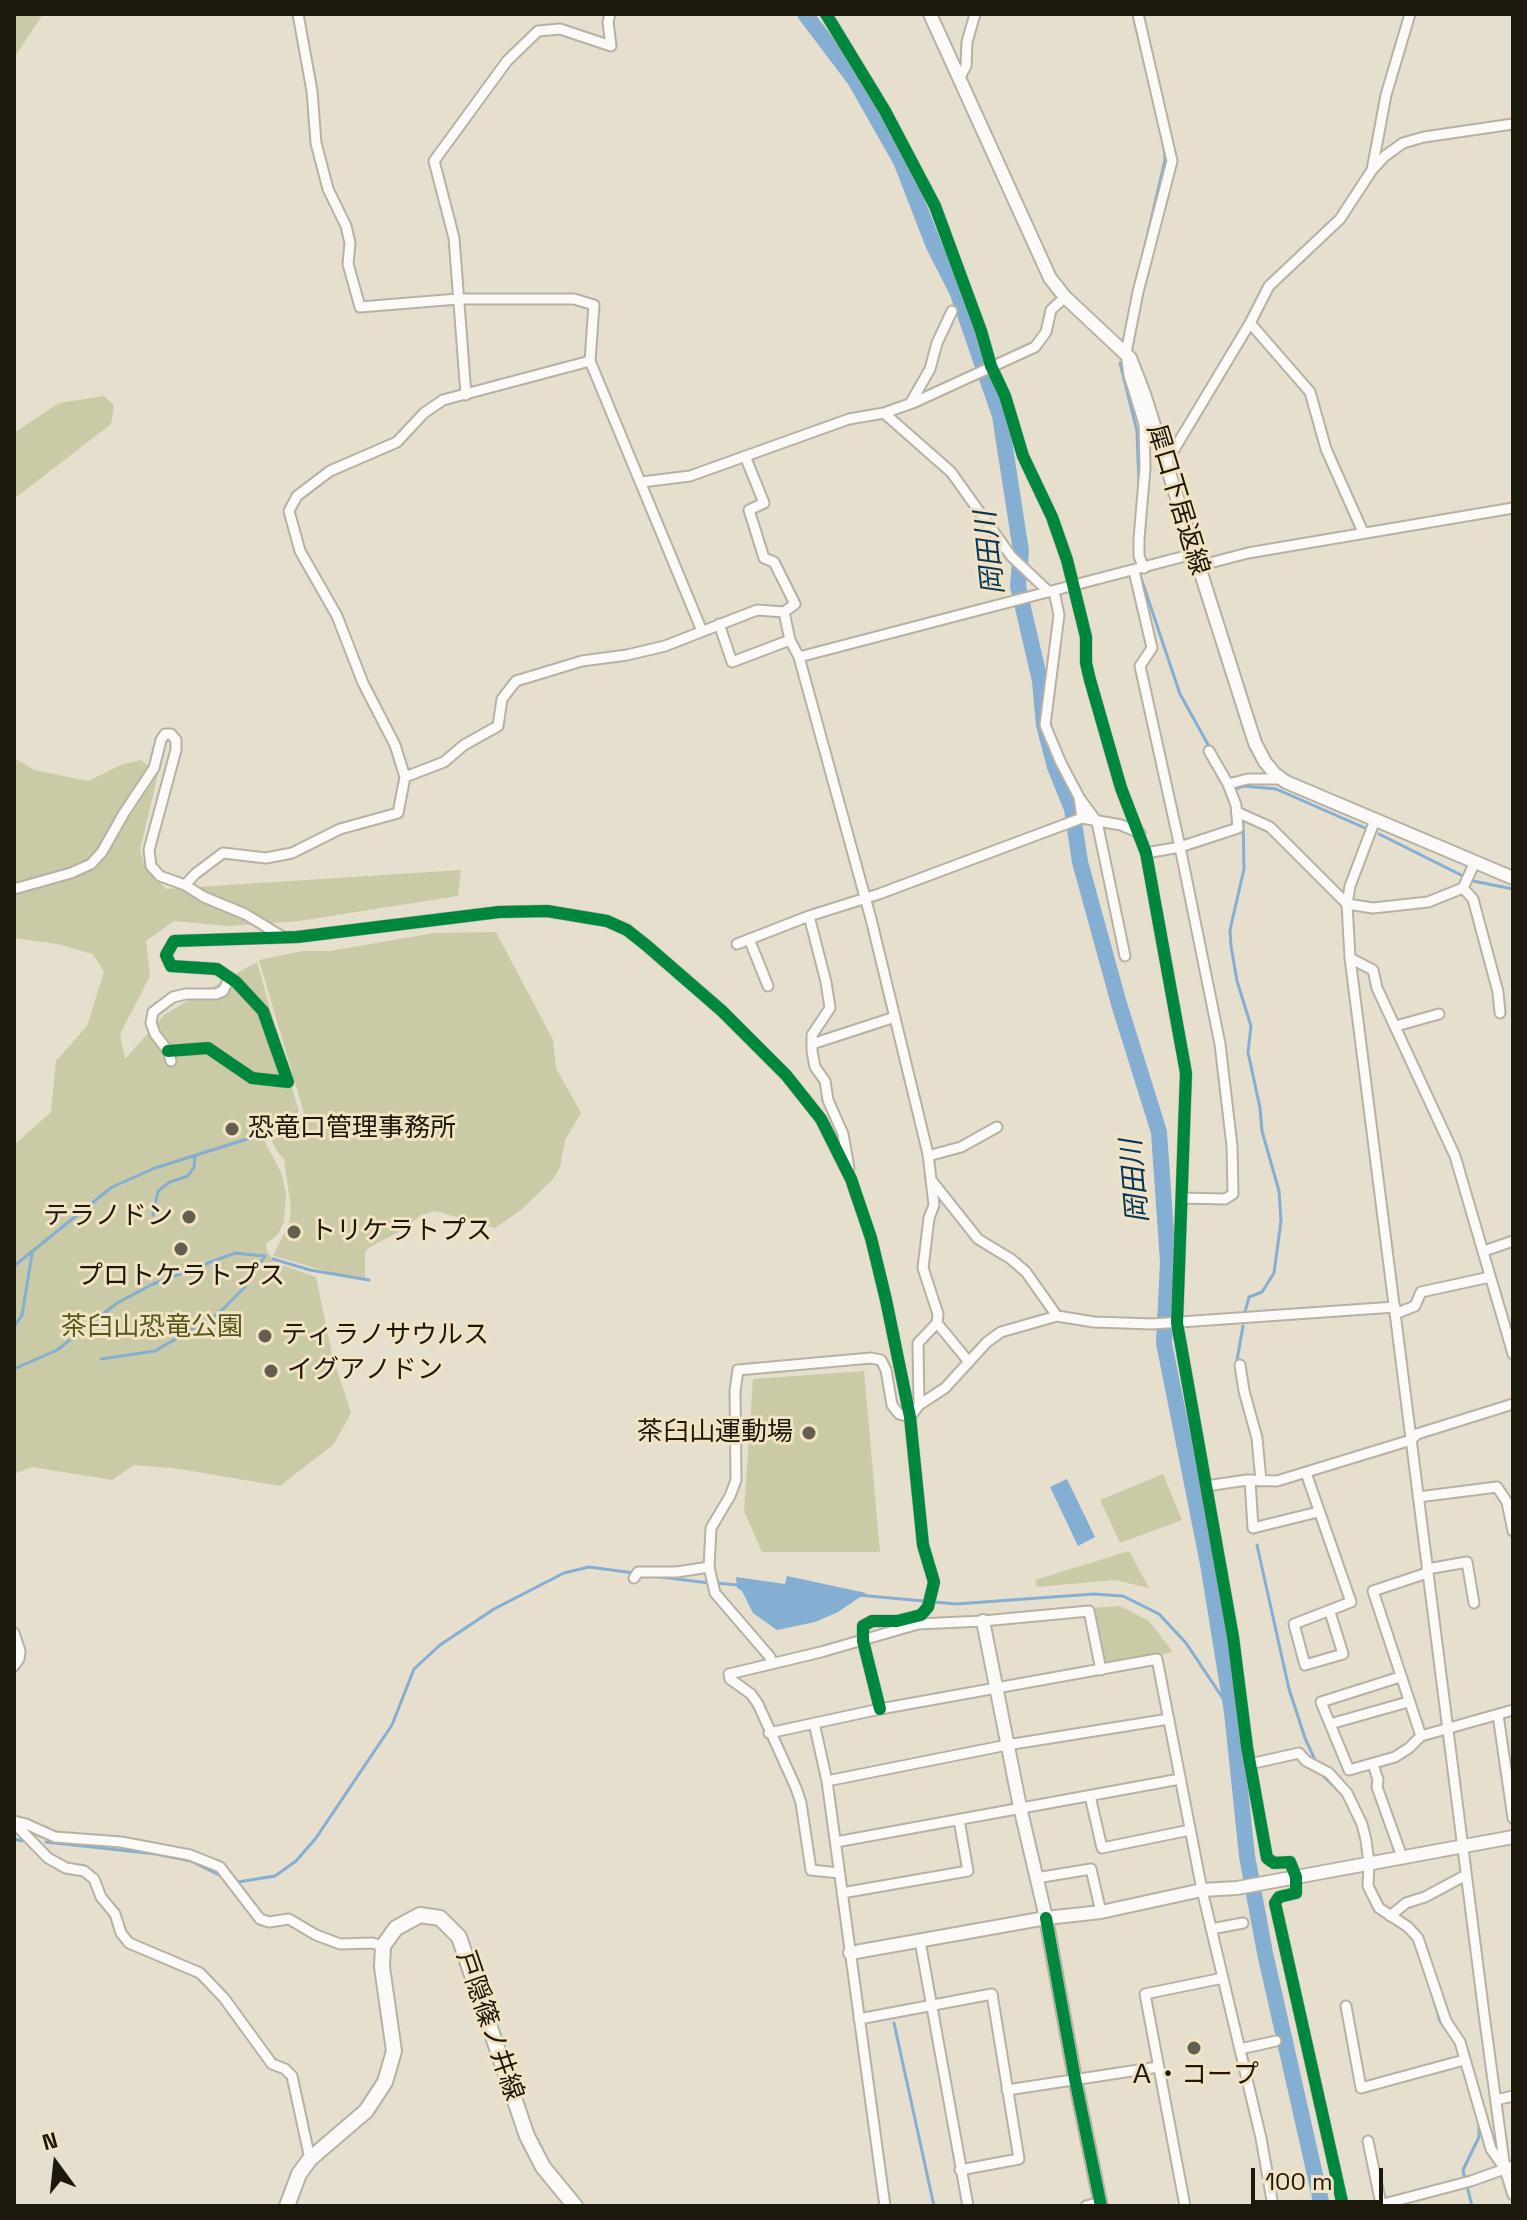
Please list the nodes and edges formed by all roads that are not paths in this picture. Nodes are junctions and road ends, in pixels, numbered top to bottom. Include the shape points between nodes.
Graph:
1 (298, 14) edge
2 (610, 14) edge
3 (826, 14) edge
4 (930, 14) edge
5 (975, 14) edge
6 (1138, 14) edge
7 (1410, 14) edge
8 (960, 77) junction
9 (1513, 124) edge
10 (1372, 170) junction
11 (1065, 297) junction
12 (458, 299) junction
13 (952, 311) dead end
14 (1250, 323) junction
15 (1126, 353) junction
16 (590, 361) junction
17 (991, 366) junction
18 (466, 395) junction
19 (910, 404) junction
20 (884, 413) junction
21 (745, 456) junction
22 (1166, 463) junction
23 (642, 482) junction
24 (1513, 508) edge
25 (1363, 532) junction
26 (1196, 560) junction
27 (1139, 570) junction
28 (1075, 584) junction
29 (1051, 591) junction
30 (784, 612) junction
31 (719, 624) junction
32 (702, 631) junction
33 (790, 640) junction
34 (799, 657) junction
35 (1209, 751) dead end
36 (405, 777) junction
37 (1282, 779) junction
38 (1232, 783) junction
39 (1079, 797) junction
40 (1242, 813) junction
41 (1082, 818) junction
42 (1375, 820) junction
43 (1097, 822) junction
44 (1140, 833) junction
45 (1180, 847) junction
46 (1146, 853) junction
47 (1475, 862) junction
48 (1513, 878) edge
49 (185, 885) junction
50 (1463, 888) junction
51 (14, 889) edge
52 (865, 898) junction
53 (1347, 904) junction
54 (809, 916) junction
55 (284, 937) junction
56 (749, 939) junction
57 (737, 944) dead end
58 (1125, 956) dead end
59 (1350, 958) junction
60 (229, 979) junction
61 (768, 986) dead end
62 (1500, 1013) dead end
63 (1439, 1014) dead end
64 (895, 1017) junction
65 (1396, 1026) junction
66 (812, 1044) junction
67 (997, 1127) dead end
68 (928, 1156) junction
69 (851, 1179) junction
70 (932, 1181) junction
71 (1182, 1198) junction
72 (1513, 1241) edge
73 (1484, 1251) junction
74 (1490, 1277) junction
75 (1395, 1310) junction
76 (1057, 1316) junction
77 (937, 1323) junction
78 (1175, 1323) junction
79 (1513, 1354) edge
80 (969, 1362) junction
81 (1240, 1365) dead end
82 (1513, 1404) edge
83 (919, 1405) junction
84 (910, 1417) junction
85 (1411, 1440) junction
86 (1306, 1473) junction
87 (1250, 1480) junction
88 (1261, 1481) junction
89 (1206, 1486) junction
90 (1418, 1497) junction
91 (1318, 1512) junction
92 (1513, 1531) edge
93 (1427, 1571) junction
94 (636, 1575) dead end
95 (711, 1576) junction
96 (1474, 1603) dead end
97 (1330, 1612) junction
98 (983, 1621) junction
99 (14, 1633) edge
100 (863, 1641) junction
101 (772, 1664) junction
102 (14, 1666) edge
103 (1101, 1670) junction
104 (1400, 1677) junction
105 (997, 1688) junction
106 (1408, 1702) junction
107 (880, 1709) junction
108 (1513, 1710) edge
109 (1498, 1715) junction
110 (1169, 1719) junction
111 (814, 1723) junction
112 (1330, 1724) junction
113 (1447, 1729) junction
114 (769, 1733) junction
115 (1421, 1736) junction
116 (1007, 1745) junction
117 (1250, 1764) junction
118 (1373, 1764) junction
119 (1349, 1770) junction
120 (1329, 1773) junction
121 (1180, 1779) junction
122 (827, 1781) junction
123 (1090, 1796) junction
124 (1020, 1807) junction
125 (1513, 1818) edge
126 (959, 1820) junction
127 (14, 1822) edge
128 (1190, 1830) junction
129 (1513, 1837) edge
130 (836, 1842) junction
131 (1463, 1846) junction
132 (1402, 1857) junction
133 (1369, 1863) junction
134 (839, 1873) junction
135 (1466, 1875) junction
136 (1296, 1877) junction
137 (1036, 1878) junction
138 (1202, 1890) junction
139 (842, 1893) junction
140 (1101, 1912) junction
141 (1390, 1916) junction
142 (1046, 1918) junction
143 (1243, 1923) dead end
144 (1211, 1929) junction
145 (920, 1941) junction
146 (383, 1946) junction
147 (850, 1953) junction
148 (1223, 1978) junction
149 (931, 2006) junction
150 (1346, 2006) dead end
151 (859, 2019) junction
152 (1276, 2041) dead end
153 (1240, 2049) junction
154 (1464, 2060) junction
155 (1158, 2067) junction
156 (1075, 2079) junction
157 (1007, 2090) junction
158 (1513, 2096) edge
159 (1496, 2100) junction
160 (1368, 2141) dead end
161 (310, 2159) junction
162 (1509, 2167) edge
163 (960, 2170) junction
164 (1513, 2195) edge
165 (1101, 2204) edge
166 (1378, 2205) edge
167 (287, 2206) edge
168 (575, 2206) edge
169 (885, 2206) edge
170 (968, 2206) edge
171 (1086, 2206) edge
172 (1185, 2206) edge
173 (1273, 2206) edge
174 (1343, 2206) edge

1 - 12 street via 316,143 328,189 346,226 348,264 360,307
2 - 12 street via 611,46 560,29 538,31 507,61 434,161 454,238
3 - 17 street via 935,206
4 - 8 street, 犀口下居返線
5 - 8 street
6 - 15 street via 1172,161
7 - 10 street via 1386,95
8 - 11 street, 犀口下居返線 via 1050,278
9 - 10 street via 1403,143
10 - 14 street via 1340,219 1269,286
11 - 15 street, 犀口下居返線
11 - 17 street via 1051,310 1046,332 1035,347
12 - 16 street via 574,299 594,305
12 - 18 street
13 - 19 street
14 - 22 street
14 - 25 street via 1310,392 1326,449
15 - 22 street, 犀口下居返線
15 - 27 street via 1144,424
16 - 18 street
16 - 23 street
17 - 19 street
17 - 28 street
18 - 36 street via 443,400 397,442 330,471 297,496 289,511 300,551 337,616
19 - 20 street
20 - 21 street via 849,419
20 - 29 street via 951,472 1011,556
21 - 23 street via 690,476
21 - 30 street via 764,503 749,510 764,558 774,562 795,604
22 - 26 street, 犀口下居返線
23 - 32 street
24 - 25 street
25 - 26 street
26 - 27 street
26 - 37 street, 犀口下居返線 via 1255,743
27 - 28 street
27 - 45 street via 1152,648 1140,666
28 - 29 street
28 - 44 street via 1088,671 1121,788
29 - 34 street
29 - 39 street via 1059,615 1045,725
30 - 31 street via 757,610
30 - 33 street
31 - 32 street
31 - 33 street via 732,662
32 - 36 street via 665,646 582,661 516,681 502,699 498,726 444,762
33 - 34 street
34 - 52 street
35 - 38 street
36 - 49 street via 398,813 340,829 292,853 266,858 223,853
37 - 38 street
37 - 42 street, 犀口下居返線
38 - 40 street
39 - 41 street
39 - 43 street
40 - 45 street via 1238,828
40 - 53 street via 1270,827
41 - 43 street
41 - 52 street
42 - 47 street, 犀口下居返線
42 - 53 street
43 - 44 street
43 - 58 street
44 - 46 street
45 - 46 street
45 - 71 street via 1220,1044 1233,1194 1225,1199
46 - 71 street via 1186,1073
47 - 48 street, 犀口下居返線
47 - 50 street
49 - 51 street via 160,876 151,866 149,850 176,750 176,740 165,734 154,768 91,864
49 - 55 street
50 - 53 street via 1428,902 1373,908
50 - 62 street via 1473,899
52 - 54 street
52 - 64 street
53 - 59 street
54 - 56 street
54 - 66 street via 830,1008 816,1027
55 - 60 street via 185,938 170,945 166,955 171,966 217,969
55 - 69 street via 499,912 547,911 607,921 627,930 674,968 773,1060 821,1119
56 - 57 street
56 - 61 street
59 - 65 street via 1373,970
59 - 75 street
60 - 60 street via 216,994 173,997 153,1012 155,1034 170,1056 208,1048 252,1078 288,1082 263,1011
63 - 65 street
64 - 66 street
64 - 68 street
65 - 73 street via 1455,1156
66 - 69 street via 815,1067 843,1134
67 - 68 street via 961,1147
68 - 70 street
69 - 84 street via 871,1238
70 - 76 street via 978,1239 1026,1272
70 - 77 street via 934,1205 923,1268
71 - 78 street
72 - 73 street
73 - 74 street
74 - 75 street via 1421,1292 1415,1306
74 - 79 street
75 - 78 street
75 - 85 street
76 - 78 street
76 - 80 street via 1001,1332
77 - 80 street
77 - 83 street via 918,1343
78 - 89 street
80 - 83 street via 945,1388
81 - 88 street
82 - 85 street
83 - 84 street
84 - 95 street via 892,1405 881,1360 738,1370 736,1480 711,1528
84 - 100 street via 923,1545 934,1582 925,1613 866,1623
85 - 86 street
85 - 90 street
86 - 88 street
86 - 91 street
87 - 88 street
87 - 89 street
87 - 91 street via 1253,1528
89 - 117 street
90 - 92 street via 1497,1487 1507,1502
90 - 93 street
91 - 97 street via 1351,1602
93 - 96 street via 1467,1562
93 - 104 street via 1373,1591
93 - 113 street
94 - 95 street
95 - 101 street
97 - 97 street via 1294,1624 1305,1665 1343,1654
98 - 100 street via 918,1624
98 - 103 street via 1089,1611
98 - 105 street
99 - 102 street via 20,1651
100 - 101 street
100 - 107 street
101 - 114 street via 729,1674 758,1704
103 - 105 street
103 - 110 street via 1157,1659
104 - 106 street
104 - 112 street via 1321,1702
105 - 107 street
105 - 116 street
106 - 112 street
106 - 115 street
107 - 111 street
108 - 109 street
109 - 113 street
109 - 125 street
110 - 116 street
110 - 121 street
111 - 114 street
111 - 122 street
112 - 119 street
113 - 115 street
113 - 131 street
114 - 134 street via 801,1803 811,1870
115 - 118 street via 1409,1748
116 - 122 street
116 - 124 street
117 - 120 street via 1299,1753
117 - 136 street via 1267,1858 1290,1862
118 - 119 street
118 - 132 street
119 - 120 street
120 - 133 street via 1347,1793 1362,1824
121 - 123 street
121 - 128 street
122 - 130 street
123 - 124 street
123 - 128 street via 1102,1848
124 - 126 street
124 - 137 street
126 - 130 street
126 - 139 street via 968,1871
127 - 146 street via 55,1837 190,1855 220,1867 260,1919 289,1919 340,1944
127 - 161 street via 48,1858 94,1879 129,1943 200,1973 224,1998 272,2064 292,2076
128 - 138 street
129 - 131 street
130 - 134 street
131 - 132 street
131 - 135 street
132 - 133 street
133 - 136 street
133 - 141 street via 1368,1886 1379,1908
134 - 139 street
135 - 141 street
135 - 159 street
136 - 138 street
136 - 174 street via 1296,1893 1275,1903
137 - 140 street via 1091,1869
137 - 142 street
138 - 140 street
138 - 144 street
139 - 147 street
140 - 142 street
141 - 154 street via 1418,1938
142 - 145 street
142 - 156 street
143 - 144 street
144 - 148 street
145 - 147 street
145 - 149 street
146 - 161 main road via 394,2051 385,2082 366,2111
146 - 168 main road, 戸隠篠ノ井線 via 396,1928 420,1915 451,1926 527,2136 543,2167
147 - 151 street
148 - 153 street
148 - 155 street via 1145,1994
149 - 151 street
149 - 157 street via 992,1994
149 - 163 street
150 - 154 street via 1361,2088
151 - 169 street
152 - 153 street
153 - 173 street
154 - 162 street via 1491,2149
155 - 156 street
155 - 172 street
156 - 157 street
156 - 165 street
157 - 163 street via 1019,2159
158 - 159 street
159 - 162 street
160 - 166 street
161 - 167 main road
162 - 164 street
162 - 166 street
163 - 170 street
165 - 171 street

